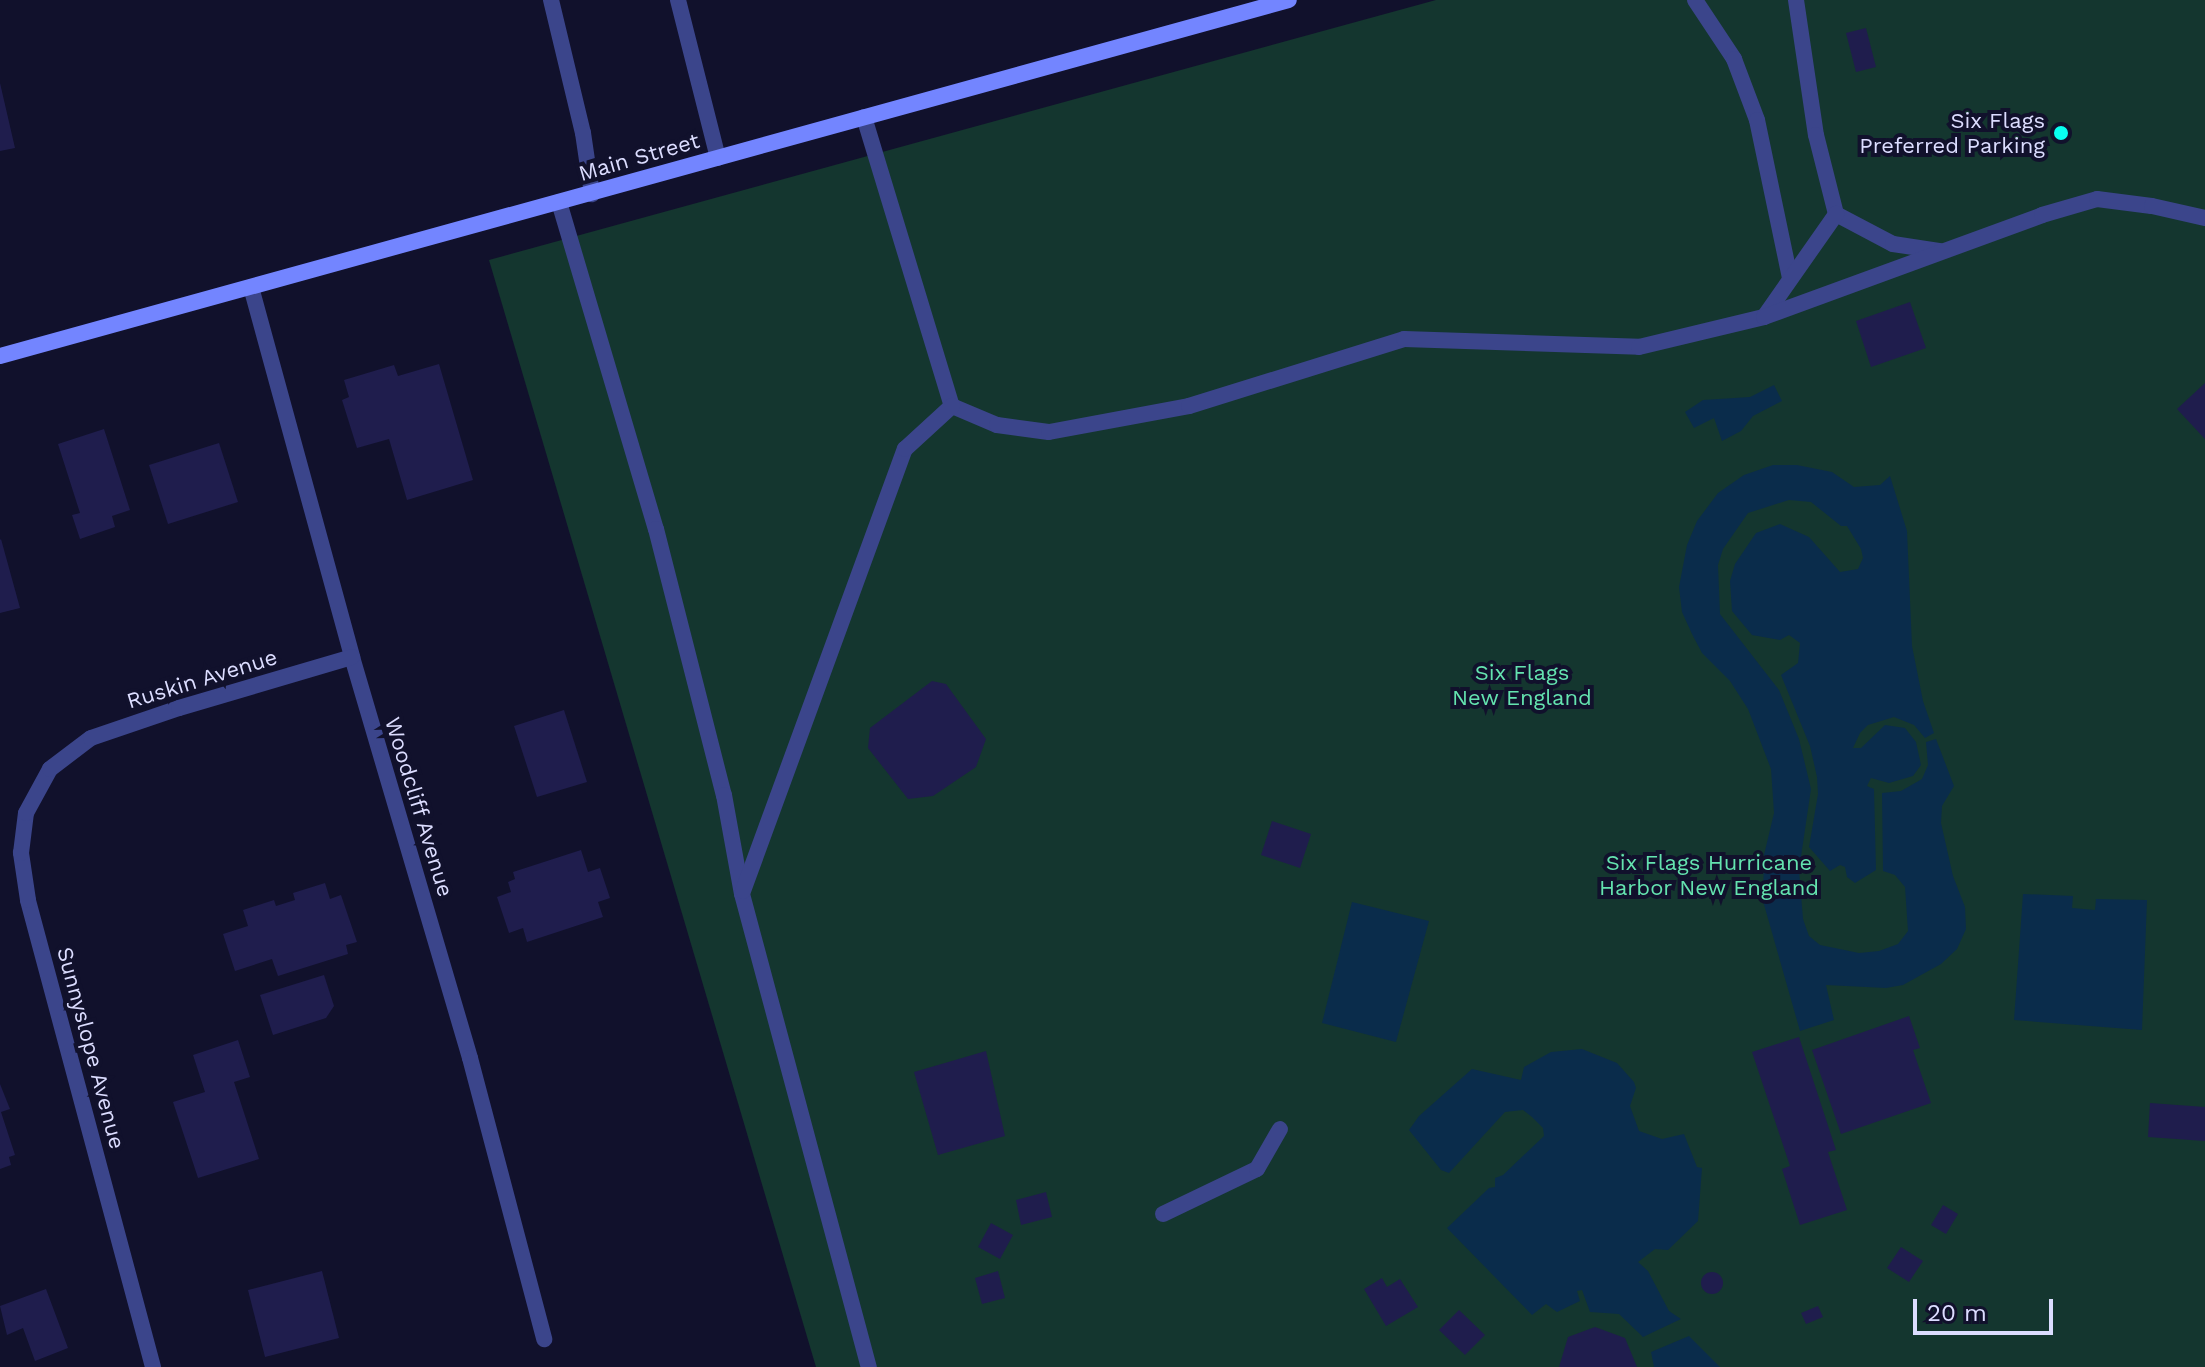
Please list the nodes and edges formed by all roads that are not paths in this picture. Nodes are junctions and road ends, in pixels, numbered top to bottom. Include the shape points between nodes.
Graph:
1 (551, 0) edge
2 (678, 0) edge
3 (1289, 0) edge
4 (1695, 0) edge
5 (1796, 0) edge
6 (864, 117) junction
7 (718, 158) junction
8 (592, 194) junction
9 (559, 202) junction
10 (1836, 214) junction
11 (2205, 218) edge
12 (1942, 252) junction
13 (1790, 278) junction
14 (251, 287) junction
15 (1764, 317) junction
16 (0, 356) edge
17 (952, 406) junction
18 (352, 657) junction
19 (70, 752) joint
20 (742, 894) junction
21 (1280, 1129) dead end
22 (1163, 1214) dead end
23 (544, 1339) dead end
24 (153, 1367) edge
25 (869, 1367) edge

1 - 8 street
2 - 7 street
3 - 6 main road, Main Street
4 - 13 street via 1734,59 1757,120
5 - 10 street via 1816,135
6 - 7 main road, Main Street
6 - 17 street
7 - 8 main road, Main Street
8 - 9 main road, Main Street
9 - 14 main road, Main Street
9 - 20 street via 656,529 724,795
10 - 12 street via 1893,244
10 - 13 street
11 - 12 street via 2097,199
12 - 15 street
13 - 15 street
14 - 16 main road, Main Street
14 - 18 street, Woodcliff Avenue
15 - 17 street via 1639,347 1404,339 1189,406 1049,432 997,425
17 - 20 street via 905,449
18 - 19 street, Ruskin Avenue via 156,715 91,738
18 - 23 street, Woodcliff Avenue via 470,1058
19 - 24 street, Sunnyslope Avenue via 50,769 32,797 21,853 28,900
20 - 25 street
21 - 22 street via 1257,1169

